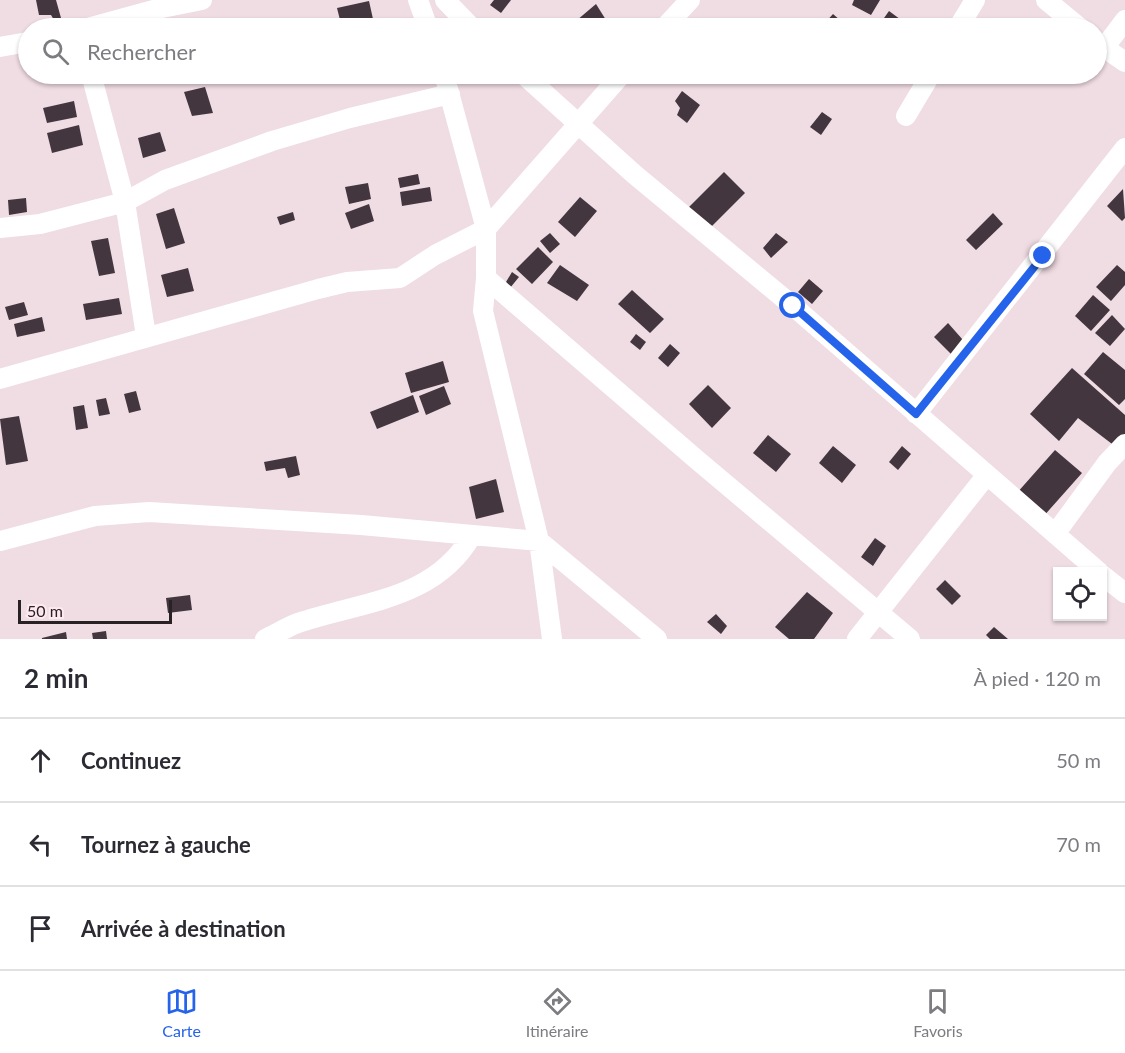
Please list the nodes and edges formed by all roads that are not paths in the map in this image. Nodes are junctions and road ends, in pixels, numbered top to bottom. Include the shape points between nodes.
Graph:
1 (201, 0) edge
2 (418, 0) edge
3 (445, 0) edge
4 (690, 0) edge
5 (975, 0) edge
6 (1046, 0) edge
7 (122, 18) edge
8 (425, 18) edge
9 (462, 18) edge
10 (673, 18) edge
11 (964, 18) edge
12 (1068, 18) edge
13 (1125, 20) edge
14 (1107, 38) edge
15 (18, 44) edge
16 (0, 47) edge
17 (1107, 50) edge
18 (1125, 62) edge
19 (94, 84) edge
20 (447, 84) edge
21 (535, 84) edge
22 (613, 84) edge
23 (925, 84) edge
24 (450, 94) junction
25 (906, 116) dead end
26 (579, 122) junction
27 (1125, 148) edge
28 (125, 202) junction
29 (0, 228) edge
30 (486, 229) junction
31 (486, 278) junction
32 (146, 336) junction
33 (0, 379) edge
34 (916, 414) junction
35 (1125, 444) edge
36 (986, 476) junction
37 (1055, 534) junction
38 (472, 535) junction
39 (0, 541) edge
40 (539, 541) junction
41 (1093, 567) edge
42 (1107, 579) edge
43 (1125, 594) edge
44 (878, 612) junction
45 (265, 639) edge
46 (552, 639) edge
47 (657, 639) edge
48 (856, 639) edge
49 (910, 639) edge

1 - 7 street
2 - 8 street
3 - 9 street
4 - 10 street
5 - 11 street
6 - 12 street
13 - 14 street
15 - 16 street
17 - 18 street
19 - 28 street
20 - 24 street
21 - 26 street
22 - 26 street
23 - 25 street
24 - 28 street via 272,141 165,180
24 - 30 street
26 - 30 street
26 - 34 street via 634,174
27 - 34 street
28 - 29 street via 40,224
28 - 32 street
30 - 31 street
30 - 32 street via 400,278 347,282
31 - 40 street via 483,311
31 - 44 street
32 - 33 street
34 - 36 street
35 - 37 street
36 - 37 street
36 - 44 street
37 - 41 street
38 - 39 street via 149,512 95,516
38 - 40 street
38 - 45 street via 460,556 443,572 410,590 296,624
40 - 46 street
40 - 47 street
42 - 43 street
44 - 48 street
44 - 49 street

